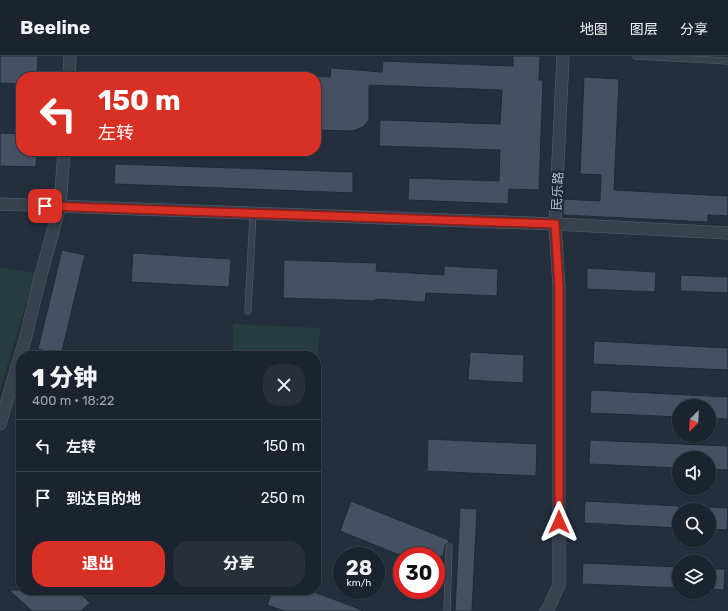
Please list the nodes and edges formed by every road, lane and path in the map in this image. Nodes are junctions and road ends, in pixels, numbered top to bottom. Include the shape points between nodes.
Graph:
1 (70, 56) edge
2 (563, 56) edge
3 (636, 56) edge
4 (728, 61) edge
5 (69, 72) edge
6 (64, 156) edge
7 (0, 204) edge
8 (60, 206) junction
9 (253, 213) junction
10 (555, 224) junction
11 (728, 233) edge
12 (248, 311) dead end
13 (21, 351) edge
14 (16, 368) edge
15 (0, 424) edge
16 (449, 547) dead end
17 (447, 611) edge
18 (546, 611) edge

1 - 5 street
2 - 10 street, 民乐路
3 - 4 lane
6 - 8 street
7 - 8 street
8 - 9 street
8 - 13 street
9 - 10 street
9 - 12 lane
10 - 11 street
10 - 18 street, 民乐路 via 559,287 559,585
14 - 15 street
16 - 17 lane

